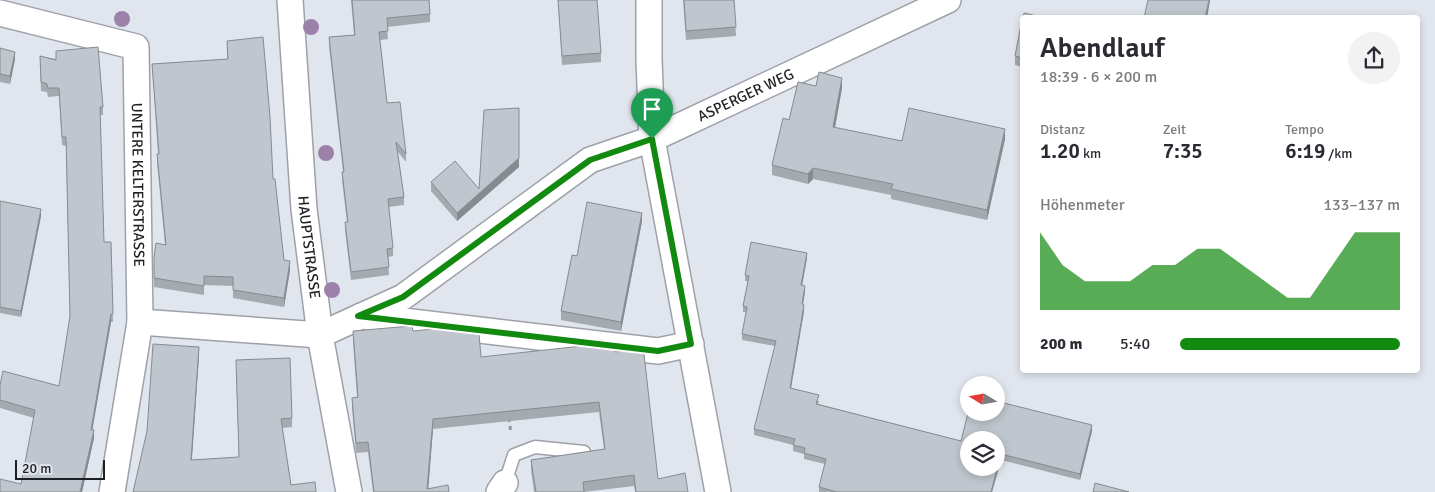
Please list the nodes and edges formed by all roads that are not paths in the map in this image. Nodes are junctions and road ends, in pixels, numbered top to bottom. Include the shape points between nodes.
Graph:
1 (290, 0) edge
2 (649, 0) edge
3 (948, 0) edge
4 (0, 13) edge
5 (652, 139) junction
6 (358, 316) junction
7 (140, 322) junction
8 (320, 335) junction
9 (691, 344) junction
10 (584, 452) edge
11 (502, 488) edge
12 (112, 492) edge
13 (349, 492) edge
14 (718, 492) edge

1 - 8 street, HAUPTSTRASSE via 304,208
2 - 5 street
3 - 5 street, ASPERGER WEG
4 - 7 street, UNTERE KELTERSTRASSE via 136,48
5 - 6 street, ASPERGER WEG via 590,160 403,297
5 - 9 street
6 - 8 street, ASPERGER WEG
6 - 9 street via 658,351
7 - 8 street
7 - 12 street, UNTERE KELTERSTRASSE
8 - 13 street, HAUPTSTRASSE
9 - 14 street
10 - 11 lane via 534,447 514,455

